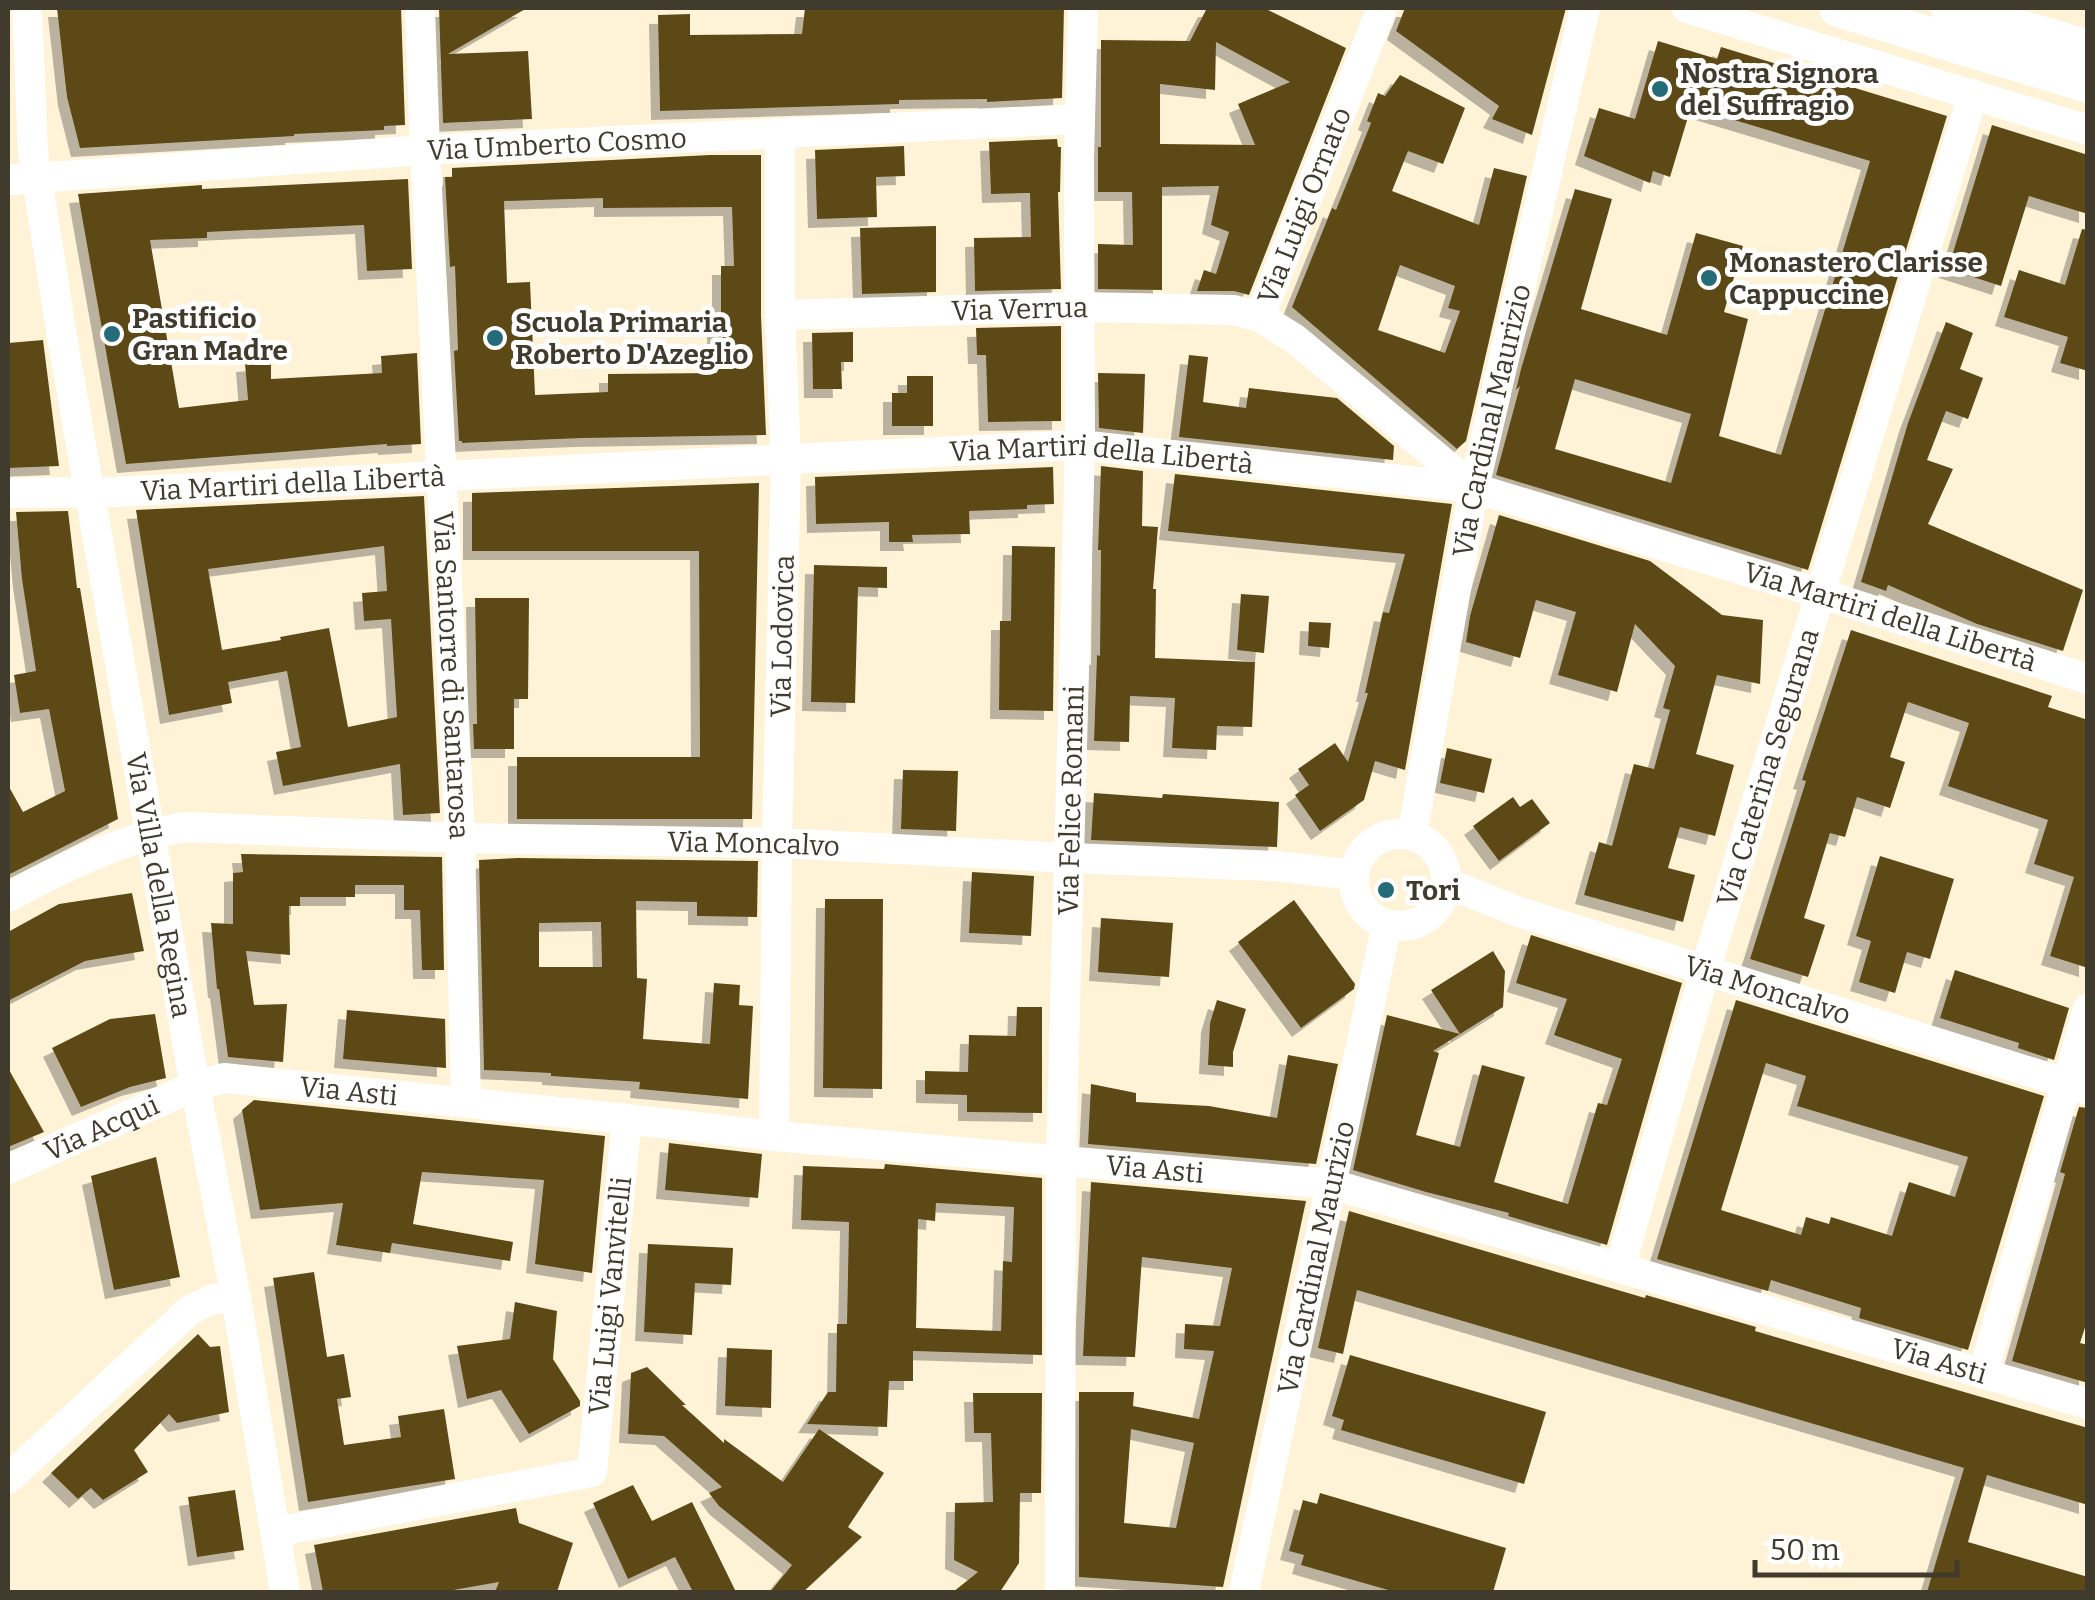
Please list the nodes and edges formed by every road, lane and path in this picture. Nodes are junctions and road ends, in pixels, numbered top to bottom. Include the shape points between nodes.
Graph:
1 (27, 8) edge
2 (420, 8) edge
3 (1083, 8) edge
4 (1382, 8) edge
5 (1585, 8) edge
6 (1686, 8) edge
7 (1838, 8) edge
8 (1950, 8) edge
9 (2088, 49) edge
10 (2088, 84) edge
11 (1973, 94) junction
12 (1079, 118) junction
13 (2088, 130) edge
14 (780, 134) junction
15 (425, 150) junction
16 (22, 179) edge
17 (1078, 308) junction
18 (780, 315) junction
19 (1260, 317) junction
20 (1080, 445) junction
21 (786, 461) junction
22 (442, 476) junction
23 (1474, 488) junction
24 (88, 492) junction
25 (8, 493) edge
26 (1822, 594) junction
27 (2088, 679) edge
28 (151, 833) junction
29 (1412, 835) junction
30 (460, 838) junction
31 (777, 843) junction
32 (1070, 858) junction
33 (1354, 874) junction
34 (1447, 883) junction
35 (8, 897) edge
36 (1387, 924) junction
37 (1705, 971) junction
38 (2088, 1009) edge
39 (195, 1086) junction
40 (2076, 1087) edge
41 (466, 1102) junction
42 (627, 1119) junction
43 (774, 1136) junction
44 (1061, 1160) junction
45 (8, 1169) edge
46 (1331, 1184) junction
47 (1620, 1268) junction
48 (236, 1298) junction
49 (1983, 1374) junction
50 (2088, 1404) edge
51 (8, 1479) edge
52 (275, 1532) junction
53 (285, 1592) edge
54 (1060, 1592) edge
55 (1244, 1592) edge

1 - 16 street, Via Villa della Regina via 33,152
2 - 15 street, Via Santorre di Santarosa
3 - 12 street, Via Felice Romani
4 - 19 street, Via Luigi Ornato
5 - 23 street, Via Cardinal Maurizio
6 - 11 street
7 - 10 main road
8 - 9 main road
11 - 13 street
11 - 26 street, Via Caterina Segurana
12 - 14 street, Via Umberto Cosmo
12 - 17 street, Via Felice Romani
14 - 15 street, Via Umberto Cosmo
14 - 18 street, Via Lodovica
15 - 16 street, Via Umberto Cosmo
15 - 22 street, Via Santorre di Santarosa
16 - 24 street, Via Villa della Regina
17 - 18 street, Via Verrua
17 - 19 street, Via Verrua via 1234,310
17 - 20 street, Via Felice Romani
18 - 21 street, Via Lodovica
19 - 23 street, Via Luigi Ornato via 1295,338
20 - 21 street, Via Martiri della Libertà
20 - 23 street, Via Martiri della Libertà
20 - 32 street, Via Felice Romani
21 - 22 street, Via Martiri della Libertà
21 - 31 street, Via Lodovica
22 - 24 street, Via Martiri della Libertà
22 - 30 street, Via Santorre di Santarosa
23 - 26 street, Via Martiri della Libertà
23 - 29 street, Via Cardinal Maurizio
24 - 25 street, Via Martiri della Libertà
24 - 28 street, Via Villa della Regina
26 - 27 street, Via Martiri della Libertà
26 - 37 street, Via Caterina Segurana
28 - 30 street, Via Moncalvo via 185,827
28 - 35 street, Via Moncalvo
28 - 39 street, Via Villa della Regina
29 - 33 street via 1372,842
29 - 34 street via 1438,853
30 - 31 street, Via Moncalvo
30 - 41 street, Via Santorre di Santarosa
31 - 32 street, Via Moncalvo
31 - 43 street, Via Lodovica
32 - 33 street, Via Moncalvo
32 - 44 street, Via Felice Romani
33 - 36 street via 1364,909
34 - 36 street via 1443,899 1422,921
34 - 37 street, Via Moncalvo
36 - 46 street, Via Cardinal Maurizio
37 - 40 street, Via Moncalvo
37 - 47 street, Via Caterina Segurana
38 - 40 street
39 - 41 street, Via Asti via 224,1078
39 - 45 street, Via Acqui
39 - 48 street, Via Villa della Regina
40 - 49 street
41 - 42 street, Via Asti
42 - 43 street, Via Asti
42 - 52 street, Via Luigi Vanvitelli via 592,1472
43 - 44 street, Via Asti
44 - 46 street, Via Asti
44 - 54 street, Via Felice Romani
46 - 47 street, Via Asti
46 - 55 street, Via Cardinal Maurizio
47 - 49 street, Via Asti
48 - 51 street via 190,1310
48 - 52 street, Via Villa della Regina
49 - 50 street, Via Asti
52 - 53 street, Via Villa della Regina

